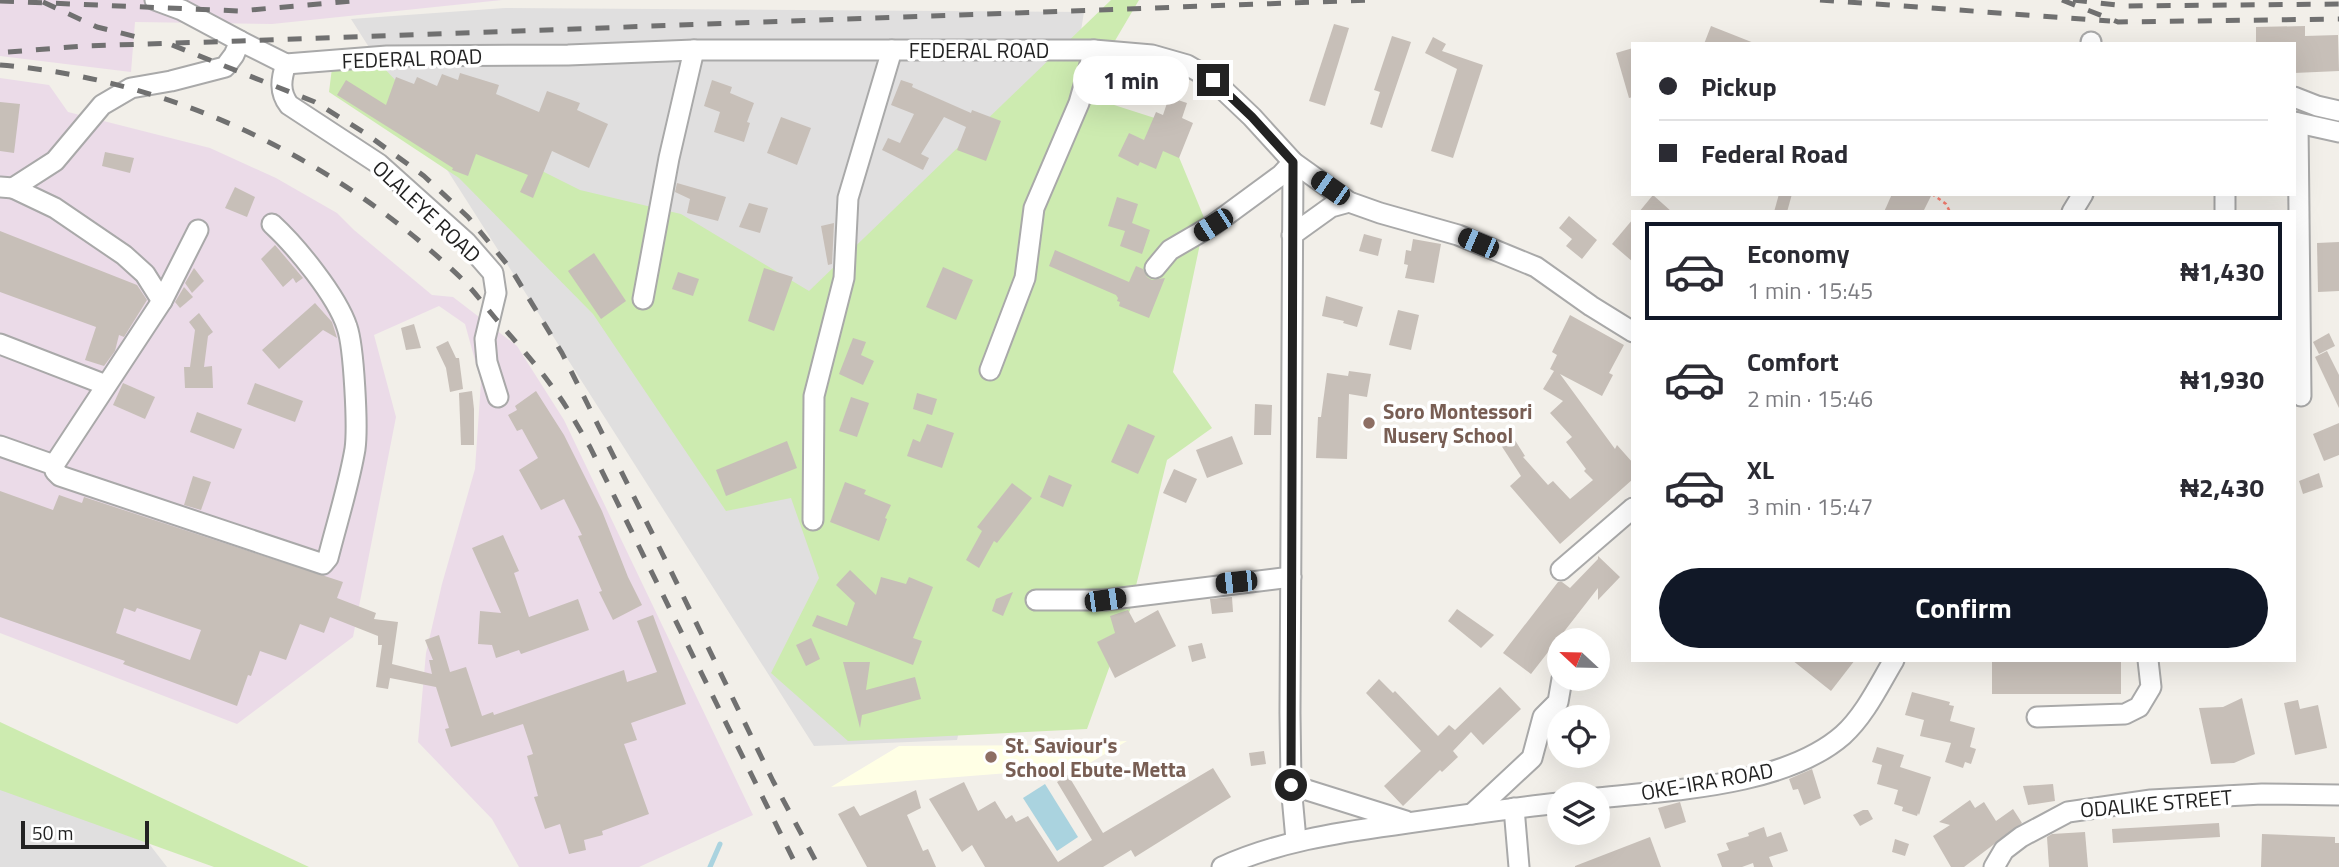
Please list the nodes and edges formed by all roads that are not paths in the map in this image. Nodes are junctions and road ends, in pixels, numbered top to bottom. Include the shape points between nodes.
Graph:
1 (155, 0) edge
2 (240, 41) junction
3 (694, 50) junction
4 (892, 50) junction
5 (1094, 50) junction
6 (286, 64) junction
7 (2296, 98) edge
8 (2339, 111) edge
9 (2296, 123) edge
10 (2339, 132) edge
11 (1293, 162) junction
12 (6, 187) edge
13 (1349, 202) junction
14 (272, 224) dead end
15 (198, 230) dead end
16 (1292, 235) junction
17 (1155, 268) dead end
18 (643, 299) dead end
19 (162, 301) junction
20 (1631, 330) edge
21 (0, 344) edge
22 (990, 370) dead end
23 (106, 385) junction
24 (498, 397) dead end
25 (2301, 397) dead end
26 (0, 446) edge
27 (54, 465) junction
28 (1631, 510) edge
29 (813, 520) dead end
30 (1561, 569) dead end
31 (1291, 576) junction
32 (1036, 600) dead end
33 (1893, 662) edge
34 (2148, 662) edge
35 (1560, 691) edge
36 (2037, 717) dead end
37 (1291, 785) junction
38 (2339, 795) edge
39 (1610, 796) edge
40 (1547, 804) edge
41 (1514, 808) junction
42 (1472, 814) junction
43 (1410, 822) junction
44 (1296, 841) junction
45 (1222, 867) edge
46 (1519, 867) edge
47 (1994, 867) edge

1 - 2 street
2 - 6 street
2 - 12 street via 225,67 131,88 102,105 55,161
3 - 4 street, FEDERAL ROAD
3 - 6 street, FEDERAL ROAD via 387,56
3 - 18 street
4 - 5 street, FEDERAL ROAD
4 - 29 street via 848,198 844,278 814,396
5 - 11 street, FEDERAL ROAD via 1152,55 1187,65 1213,80
5 - 22 street via 1079,103 1034,208 1025,278
6 - 24 street, OLALEYE ROAD via 282,88 289,105 379,164 466,242 493,273 496,293 485,339
7 - 8 street
9 - 10 street
9 - 25 street
11 - 13 street, FEDERAL ROAD
11 - 16 street
11 - 17 street via 1213,225 1170,250
12 - 19 street via 55,208 124,255 145,274
13 - 16 street via 1331,207
13 - 20 street, FEDERAL ROAD via 1458,235 1536,267
14 - 27 street via 327,288 347,327 355,447 323,564 60,476
15 - 19 street
16 - 31 street
19 - 23 street
21 - 23 street
23 - 27 street
26 - 27 street
28 - 30 street
31 - 32 street via 1105,600
31 - 37 street
33 - 39 street, OKE-IRA ROAD via 1866,707 1844,734 1822,750 1775,772
34 - 36 street via 2151,687 2132,711
35 - 42 street via 1558,702 1542,716 1532,758
37 - 43 street
37 - 44 street
38 - 47 street, ODALIKE STREET via 2151,800 2067,812 2004,849
40 - 41 street
41 - 42 street
41 - 46 street
42 - 43 street
43 - 44 street
44 - 45 street

